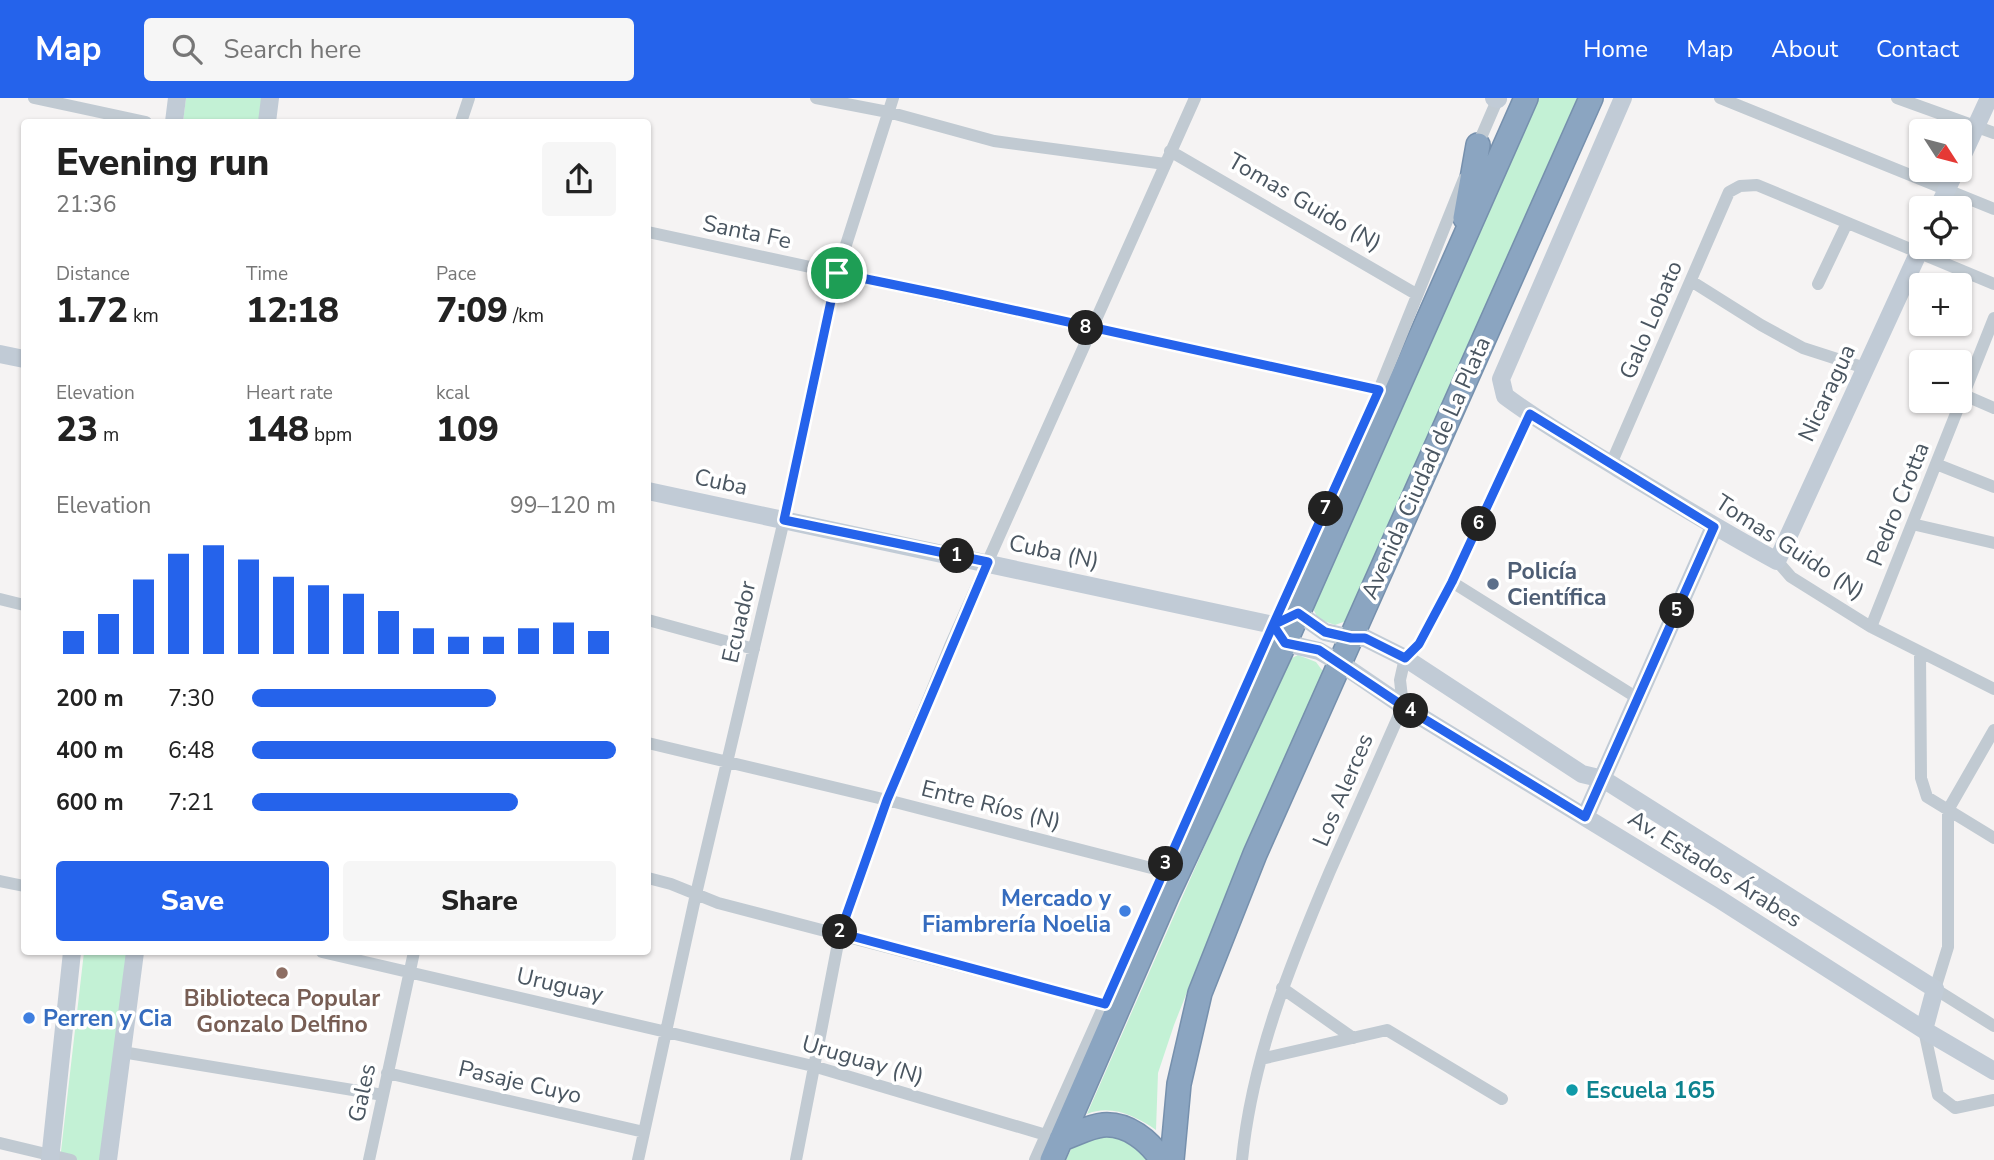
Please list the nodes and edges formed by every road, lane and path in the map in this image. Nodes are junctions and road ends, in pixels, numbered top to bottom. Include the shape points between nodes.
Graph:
1 (34, 98) edge
2 (177, 98) edge
3 (270, 98) edge
4 (470, 98) edge
5 (816, 98) edge
6 (893, 98) edge
7 (1195, 98) edge
8 (1497, 98) edge
9 (1526, 98) edge
10 (1591, 98) edge
11 (1623, 98) edge
12 (1720, 98) edge
13 (1897, 98) edge
14 (1989, 98) edge
15 (888, 112) junction
16 (132, 119) edge
17 (174, 119) edge
18 (267, 119) edge
19 (462, 119) edge
20 (1976, 126) junction
21 (1994, 132) edge
22 (1972, 135) edge
23 (1478, 145) junction
24 (1167, 158) junction
25 (1950, 182) edge
26 (1946, 191) junction
27 (1944, 196) edge
28 (1994, 209) edge
29 (1847, 223) junction
30 (651, 233) edge
31 (1909, 245) edge
32 (1457, 258) junction
33 (1915, 259) edge
34 (1941, 259) edge
35 (837, 273) junction
36 (1691, 281) junction
37 (1818, 284) dead end
38 (1994, 284) edge
39 (1416, 294) junction
40 (1994, 318) edge
41 (1091, 329) junction
42 (0, 354) edge
43 (21, 358) edge
44 (1865, 368) junction
45 (1972, 374) edge
46 (1379, 390) junction
47 (1972, 398) edge
48 (1994, 408) edge
49 (1957, 413) edge
50 (1530, 414) junction
51 (1611, 464) junction
52 (1936, 464) junction
53 (1994, 487) edge
54 (651, 492) edge
55 (784, 520) junction
56 (1912, 524) junction
57 (1714, 527) junction
58 (1994, 543) edge
59 (1777, 561) junction
60 (988, 562) junction
61 (1452, 582) junction
62 (0, 599) edge
63 (21, 603) edge
64 (1298, 613) junction
65 (651, 621) edge
66 (1871, 627) junction
67 (1279, 634) junction
68 (1358, 638) junction
69 (754, 649) junction
70 (1920, 653) junction
71 (1405, 658) junction
72 (1345, 667) junction
73 (1994, 689) edge
74 (1639, 699) junction
75 (1403, 706) junction
76 (1994, 730) edge
77 (651, 744) edge
78 (727, 762) junction
79 (1603, 779) junction
80 (887, 800) junction
81 (1948, 810) junction
82 (1585, 817) junction
83 (1994, 838) edge
84 (1163, 871) junction
85 (651, 879) edge
86 (0, 881) edge
87 (21, 885) edge
88 (696, 894) junction
89 (1167, 896) junction
90 (840, 933) junction
91 (1135, 936) junction
92 (72, 955) edge
93 (135, 955) edge
94 (335, 955) edge
95 (413, 955) edge
96 (410, 972) junction
97 (1282, 988) junction
98 (1935, 989) junction
99 (1105, 1004) junction
100 (1994, 1026) edge
101 (1924, 1030) junction
102 (666, 1031) junction
103 (1353, 1038) junction
104 (122, 1052) junction
105 (1261, 1059) junction
106 (813, 1066) junction
107 (1994, 1071) edge
108 (387, 1073) junction
109 (383, 1095) junction
110 (1502, 1100) dead end
111 (1994, 1100) edge
112 (644, 1132) junction
113 (0, 1143) edge
114 (1053, 1145) edge
115 (50, 1158) edge
116 (71, 1160) edge
117 (108, 1160) edge
118 (369, 1160) edge
119 (638, 1160) edge
120 (796, 1160) edge
121 (1035, 1160) edge
122 (1162, 1160) edge
123 (1172, 1160) edge
124 (1242, 1160) edge

1 - 16 street
2 - 17 street
3 - 18 street
4 - 19 street
5 - 15 street, Tomas Guido (N)
6 - 15 street, Ecuador
7 - 24 street
8 - 23 street
9 - 32 highway
10 - 68 highway, Avenida Ciudad de La Plata via 1411,504 1399,562
11 - 50 street, Avenida Ciudad de La Plata via 1501,379 1505,396
12 - 26 street
13 - 20 street
14 - 20 street
15 - 24 street, Tomas Guido (N) via 993,141
15 - 35 street, Ecuador
20 - 21 street
20 - 22 street
23 - 32 highway
23 - 39 street
24 - 39 street, Tomas Guido (N)
24 - 41 street
25 - 26 street
26 - 27 street
26 - 28 street
29 - 31 street
29 - 36 street, Galo Lobato via 1757,185 1740,186 1729,192
29 - 37 street
30 - 35 street, Santa Fe
32 - 64 highway
33 - 44 street, Nicaragua
34 - 38 street
35 - 41 street, Santa Fe
35 - 55 street, Ecuador
36 - 44 street via 1803,348
36 - 51 street, Galo Lobato
39 - 46 street
40 - 45 street, Pedro Crotta
41 - 46 street, Santa Fe
41 - 60 street
42 - 43 street
44 - 59 street, Nicaragua
46 - 67 street
47 - 48 street
49 - 52 street, Pedro Crotta
50 - 51 street, Tomas Guido (N)
50 - 61 street
51 - 57 street, Tomas Guido (N)
52 - 53 street
52 - 56 street, Pedro Crotta
54 - 55 street, Cuba
55 - 60 street, Cuba (N)
55 - 69 street, Ecuador
56 - 58 street
56 - 66 street, Pedro Crotta
57 - 59 street, Tomas Guido (N)
57 - 74 street
59 - 66 street, Tomas Guido (N) via 1791,577
60 - 67 street, Cuba (N)
60 - 80 street
61 - 71 street via 1419,644
61 - 74 street
62 - 63 street
64 - 67 highway
64 - 68 street, Av. Estados Árabes via 1325,632
65 - 69 street
66 - 70 street, Tomas Guido (N)
67 - 72 street, Av. Estados Árabes via 1319,650
67 - 84 street
67 - 89 highway
68 - 71 street, Av. Estados Árabes
68 - 72 highway, Avenida Ciudad de La Plata
69 - 78 street, Ecuador
70 - 73 street, Tomas Guido (N)
70 - 81 street via 1921,778 1927,797
71 - 75 street, Los Alerces via 1400,680
71 - 79 street, Av. Estados Árabes via 1582,774
72 - 75 street, Av. Estados Árabes
72 - 123 highway, Avenida Ciudad de La Plata via 1309,761 1255,853 1200,993 1179,1084
74 - 79 street
75 - 82 street, Av. Estados Árabes
75 - 97 street, Los Alerces
76 - 81 street
77 - 78 street, Entre Ríos (N)
78 - 80 street, Entre Ríos (N)
78 - 88 street, Ecuador
79 - 82 street
79 - 98 street, Av. Estados Árabes
80 - 84 street, Entre Ríos (N)
80 - 90 street
81 - 83 street
81 - 98 street via 1948,947
82 - 101 street, Av. Estados Árabes
84 - 89 highway
84 - 91 street
85 - 88 street
86 - 87 street
88 - 90 street
88 - 102 street, Ecuador
89 - 91 highway
89 - 114 highway
90 - 99 street
90 - 106 street
91 - 99 street
92 - 115 street
93 - 104 street
94 - 96 street, Uruguay
95 - 96 street, Gales
96 - 102 street, Uruguay
96 - 108 street, Gales
97 - 103 street
97 - 105 street, Los Alerces
98 - 100 street, Av. Estados Árabes
98 - 101 street
99 - 114 street
101 - 107 street, Av. Estados Árabes
101 - 111 street via 1938,1095 1955,1108
102 - 106 street, Uruguay (N)
102 - 112 street, Ecuador
103 - 105 street
103 - 110 street via 1387,1030
104 - 109 street
104 - 117 street
105 - 124 street, Los Alerces
106 - 114 street, Uruguay (N)
106 - 120 street
108 - 109 street, Gales
108 - 112 street, Pasaje Cuyo
109 - 118 street, Gales
112 - 119 street, Ecuador
113 - 115 street
114 - 121 street
114 - 122 highway via 1102,1125 1122,1127 1150,1143
115 - 116 street

